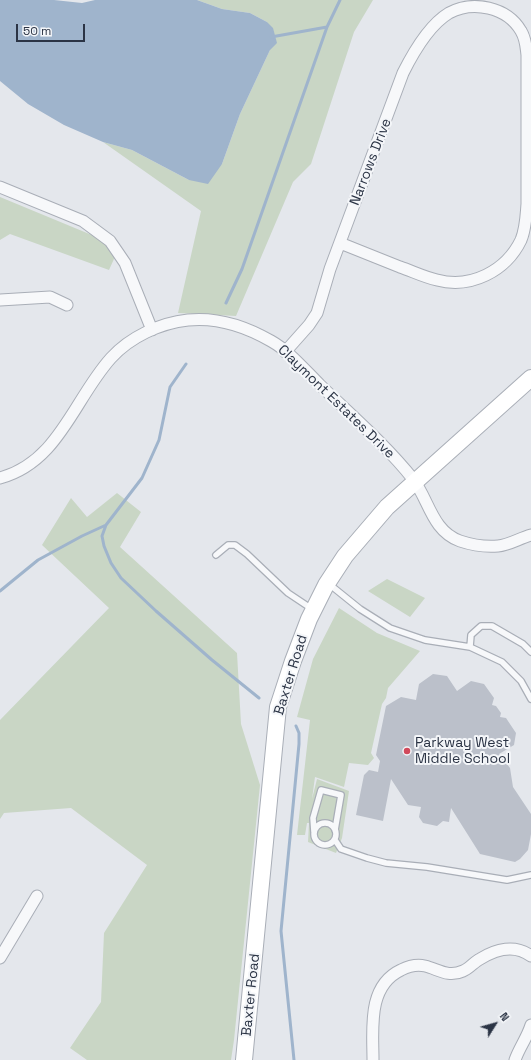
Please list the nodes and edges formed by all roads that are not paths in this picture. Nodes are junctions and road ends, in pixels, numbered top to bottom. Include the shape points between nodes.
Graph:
1 (0, 187) edge
2 (340, 243) junction
3 (0, 300) edge
4 (67, 305) dead end
5 (152, 330) junction
6 (286, 352) junction
7 (531, 378) edge
8 (0, 478) edge
9 (414, 481) junction
10 (531, 535) edge
11 (216, 555) dead end
12 (327, 583) junction
13 (314, 610) junction
14 (470, 647) junction
15 (531, 652) edge
16 (531, 699) edge
17 (335, 830) junction
18 (314, 832) junction
19 (335, 840) junction
20 (531, 875) edge
21 (37, 896) dead end
22 (531, 956) edge
23 (0, 958) edge
24 (531, 1025) edge
25 (529, 1038) edge
26 (244, 1060) edge
27 (373, 1060) edge
28 (515, 1060) edge

1 - 5 street via 83,221 110,241 125,263
2 - 2 street, Narrows Drive via 438,281 457,282 484,277 496,270 514,252 525,227 527,204 527,55 522,32 516,23 488,7 467,6 449,13 425,37 411,57
2 - 6 street, Narrows Drive via 317,313
3 - 4 street via 50,297
5 - 6 street, Claymont Estates Drive via 177,322 208,319 226,322 260,335
5 - 8 street, Claymont Estates Drive via 134,340 112,358 49,448 23,468
6 - 9 street, Claymont Estates Drive via 400,464
7 - 9 main road, Baxter Road
9 - 10 street, Claymont Estates Drive via 436,522 459,541 480,546 499,546
9 - 12 main road, Baxter Road via 367,529
11 - 13 lane via 228,545 235,545 248,554 288,593
12 - 13 main road, Baxter Road
12 - 14 lane via 390,628 425,640
13 - 26 main road, Baxter Road via 278,707
14 - 15 lane via 471,636 481,626 492,626 523,644
14 - 16 lane via 502,662 521,681
17 - 18 lane via 325,823 316,827
17 - 18 lane via 341,795 321,790 313,818
17 - 19 lane
18 - 19 lane via 316,841 322,845 329,845
19 - 20 lane via 341,849 386,863 507,880
21 - 23 street
22 - 27 street via 516,949 498,949 464,971 448,974 425,966 413,965 390,977 379,993 373,1014
24 - 25 street
25 - 28 street via 521,1044

